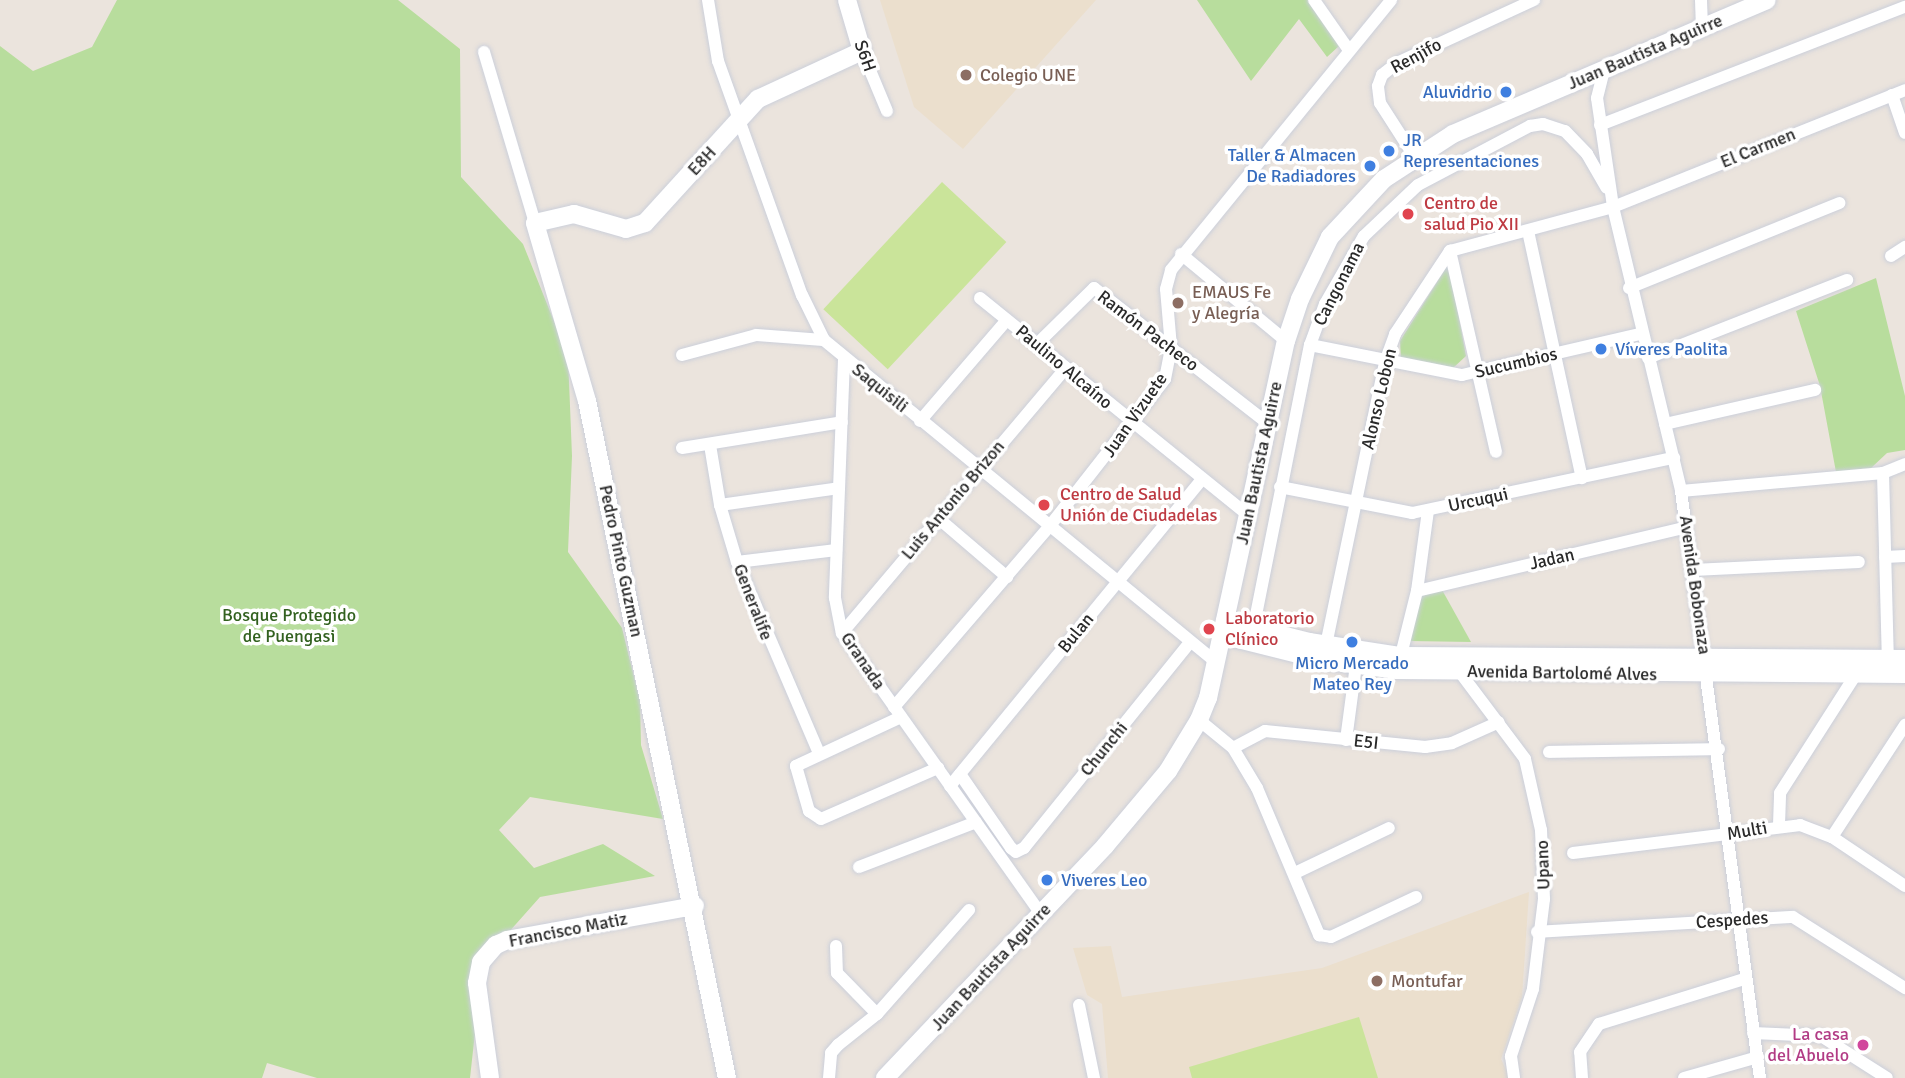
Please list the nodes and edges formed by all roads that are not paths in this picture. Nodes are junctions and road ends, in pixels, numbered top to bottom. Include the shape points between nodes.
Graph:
1 (708, 0) edge
2 (847, 0) edge
3 (1314, 0) edge
4 (1391, 0) edge
5 (1534, 0) edge
6 (1701, 0) edge
7 (1766, 0) edge
8 (1905, 7) edge
9 (1702, 27) junction
10 (1348, 49) junction
11 (862, 51) junction
12 (484, 52) dead end
13 (1604, 69) junction
14 (1576, 81) junction
15 (1905, 90) edge
16 (1892, 95) junction
17 (1597, 98) junction
18 (887, 111) dead end
19 (741, 118) junction
20 (1600, 125) junction
21 (1905, 133) edge
22 (1414, 156) junction
23 (1612, 201) junction
24 (1839, 203) dead end
25 (535, 223) junction
26 (1528, 231) junction
27 (1905, 247) edge
28 (1450, 251) junction
29 (1181, 254) junction
30 (1891, 256) dead end
31 (1847, 280) dead end
32 (1629, 288) junction
33 (980, 298) dead end
34 (1007, 320) junction
35 (1640, 334) junction
36 (824, 340) junction
37 (1286, 341) junction
38 (1037, 344) junction
39 (1310, 345) junction
40 (1171, 347) junction
41 (1558, 354) junction
42 (682, 355) dead end
43 (1648, 358) junction
44 (845, 359) junction
45 (1385, 362) junction
46 (1066, 368) junction
47 (1476, 373) junction
48 (1815, 390) dead end
49 (920, 421) junction
50 (842, 422) junction
51 (1266, 422) junction
52 (1132, 423) junction
53 (1665, 424) junction
54 (709, 445) junction
55 (682, 448) dead end
56 (1496, 452) dead end
57 (1674, 458) junction
58 (1905, 464) edge
59 (979, 470) junction
60 (1883, 473) junction
61 (1582, 478) junction
62 (1201, 480) junction
63 (1280, 486) junction
64 (839, 488) junction
65 (1681, 491) junction
66 (1356, 503) junction
67 (720, 505) junction
68 (1428, 511) junction
69 (1248, 515) junction
70 (938, 518) junction
71 (1049, 527) junction
72 (1687, 527) junction
73 (836, 550) junction
74 (1905, 556) edge
75 (1885, 557) junction
76 (737, 562) junction
77 (1859, 562) dead end
78 (1693, 570) junction
79 (1007, 576) junction
80 (1118, 582) junction
81 (1417, 591) junction
82 (1224, 628) junction
83 (842, 633) junction
84 (1252, 635) junction
85 (1190, 642) junction
86 (1326, 645) junction
87 (1216, 662) junction
88 (1399, 663) junction
89 (1356, 665) junction
90 (1706, 667) junction
91 (1897, 667) edge
92 (1460, 671) junction
93 (1856, 674) junction
94 (898, 712) junction
95 (1199, 720) junction
96 (1499, 722) junction
97 (1905, 725) edge
98 (1346, 740) junction
99 (1233, 748) junction
100 (1719, 749) junction
101 (1549, 752) dead end
102 (818, 753) junction
103 (938, 768) junction
104 (960, 774) junction
105 (950, 786) junction
106 (976, 822) junction
107 (1779, 825) junction
108 (1389, 828) dead end
109 (1726, 835) junction
110 (1832, 838) junction
111 (1573, 853) dead end
112 (859, 867) dead end
113 (1294, 873) junction
114 (1905, 886) edge
115 (1416, 897) dead end
116 (695, 906) junction
117 (969, 910) dead end
118 (1041, 914) junction
119 (1738, 920) junction
120 (1537, 932) junction
121 (836, 946) dead end
122 (1744, 979) junction
123 (1905, 988) edge
124 (1079, 1005) dead end
125 (877, 1014) junction
126 (1753, 1033) junction
127 (1758, 1057) junction
128 (489, 1078) edge
129 (727, 1078) edge
130 (829, 1078) edge
131 (885, 1078) edge
132 (1094, 1078) edge
133 (1514, 1078) edge
134 (1582, 1078) edge
135 (1684, 1078) edge
136 (1760, 1078) edge
137 (1887, 1078) edge

1 - 19 street, Saquisili via 718,61
2 - 11 main road, S6H
3 - 10 street
4 - 10 street, Juan Vizuete
5 - 22 street, Renjifo via 1397,63 1382,75 1380,103
6 - 9 street
7 - 9 main road, Juan Bautista Aguirre
8 - 20 street
9 - 13 main road, Juan Bautista Aguirre
10 - 29 street, Juan Vizuete
11 - 18 street, S6H
11 - 19 main road, E8H via 758,99
12 - 25 street, Pedro Pinto Guzman
13 - 14 main road, Juan Bautista Aguirre
13 - 17 street, Avenida Bobonaza
14 - 17 street
14 - 22 main road, Juan Bautista Aguirre
15 - 16 street, El Carmen
16 - 21 street
16 - 23 street, El Carmen
17 - 20 street, Avenida Bobonaza
19 - 25 main road, E8H via 636,228 575,214
19 - 36 street, Saquisili via 802,295
20 - 23 street, Avenida Bobonaza
22 - 37 main road, Juan Bautista Aguirre via 1384,178 1330,237 1304,288
23 - 26 street
23 - 32 street, Avenida Bobonaza
23 - 39 street, Cangonama via 1587,154 1565,131 1530,125 1418,185 1381,215 1345,265
24 - 32 street
25 - 116 main road, Pedro Pinto Guzman via 587,401
26 - 28 street
26 - 41 street
27 - 30 street
28 - 45 street, Alonso Lobon via 1395,334
28 - 47 street
29 - 37 street
29 - 40 street, Juan Vizuete via 1166,289
31 - 43 street
32 - 35 street, Avenida Bobonaza
33 - 34 street, Paulino Alcaíno
34 - 38 street, Paulino Alcaíno
34 - 49 street
35 - 41 street, Sucumbios
35 - 43 street, Avenida Bobonaza
36 - 42 street via 756,335
36 - 44 street, Saquisili
37 - 51 main road, Juan Bautista Aguirre
38 - 40 street, Ramón Pacheco via 1094,288
38 - 46 street, Paulino Alcaíno
39 - 45 street, Sucumbios
39 - 63 street, Cangonama
40 - 51 street, Ramón Pacheco
40 - 52 street, Juan Vizuete via 1165,379
41 - 47 street, Sucumbios
41 - 61 street
43 - 53 street, Avenida Bobonaza
44 - 49 street, Saquisili
44 - 50 street, Granada
45 - 47 street, Sucumbios via 1445,374
45 - 66 street, Alonso Lobon
46 - 52 street, Paulino Alcaíno
46 - 59 street, Luis Antonio Brizon
47 - 56 street
48 - 53 street
49 - 59 street, Saquisili
50 - 54 street
50 - 64 street, Granada
51 - 69 main road, Juan Bautista Aguirre
52 - 62 street, Paulino Alcaíno
52 - 71 street, Juan Vizuete
53 - 57 street, Avenida Bobonaza
54 - 55 street
54 - 67 street, Generalife
57 - 61 street, Urcuqui
57 - 65 street, Avenida Bobonaza
58 - 60 street
59 - 70 street, Luis Antonio Brizon
59 - 71 street, Saquisili
60 - 65 street
60 - 75 street
61 - 68 street, Urcuqui
62 - 69 street, Paulino Alcaíno
62 - 80 street, Bulan
63 - 66 street, Urcuqui
63 - 84 street, Cangonama
64 - 67 street
64 - 73 street, Granada
65 - 72 street, Avenida Bobonaza
66 - 68 street, Urcuqui via 1395,511
66 - 86 street, Alonso Lobon
67 - 76 street, Generalife
68 - 81 street
69 - 82 main road, Juan Bautista Aguirre
70 - 79 street
70 - 83 street, Luis Antonio Brizon
71 - 79 street, Juan Vizuete
71 - 80 street, Saquisili
72 - 78 street, Avenida Bobonaza
72 - 81 street, Jadan
73 - 76 street
73 - 83 street, Granada via 835,598
74 - 75 street
75 - 91 street
76 - 102 street, Generalife
77 - 78 street
78 - 90 street, Avenida Bobonaza
79 - 94 street, Juan Vizuete
80 - 85 street, Saquisili
80 - 104 street, Bulan
81 - 88 street
82 - 84 main road, Avenida Bartolomé Alves
82 - 87 main road, Juan Bautista Aguirre
83 - 94 street, Granada
84 - 86 main road, Avenida Bartolomé Alves
84 - 89 main road, Avenida Bartolomé Alves
85 - 87 street, Saquisili
85 - 104 street, Chunchi via 1024,848 1016,852
86 - 88 main road, Avenida Bartolomé Alves
87 - 95 main road, Juan Bautista Aguirre
88 - 89 main road, Avenida Bartolomé Alves
88 - 90 main road, Avenida Bartolomé Alves
88 - 92 main road, Avenida Bartolomé Alves
89 - 98 street
90 - 91 main road, Avenida Bartolomé Alves
90 - 92 main road, Avenida Bartolomé Alves
90 - 93 main road, Avenida Bartolomé Alves
90 - 100 street, Avenida Bobonaza
91 - 93 main road, Avenida Bartolomé Alves
92 - 96 street, Upano
93 - 107 street via 1780,793
94 - 102 street
94 - 103 street, Granada
95 - 99 street
95 - 118 main road, Juan Bautista Aguirre via 1168,771
96 - 98 street, E5I via 1452,743 1425,747
96 - 120 street, Upano via 1525,759 1535,794 1544,867
97 - 110 street
98 - 99 street, E5I via 1265,731
99 - 113 street via 1266,805
100 - 101 street
100 - 109 street, Avenida Bobonaza
102 - 103 street via 796,766 808,811 821,818
103 - 105 street, Granada
104 - 105 street, Bulan
105 - 106 street, Granada
106 - 112 street
106 - 118 street, Granada
107 - 109 street, Multi
107 - 110 street, Multi via 1805,825
108 - 113 street
109 - 111 street, Multi
109 - 119 street, Avenida Bobonaza
110 - 114 street, Multi
113 - 115 street via 1319,935 1331,937
116 - 128 main road, Francisco Matiz via 507,940 496,946 481,962 477,984
116 - 129 main road, Pedro Pinto Guzman
117 - 125 street
118 - 131 main road, Juan Bautista Aguirre
119 - 120 street, Cespedes
119 - 122 street, Avenida Bobonaza
119 - 123 street, Cespedes via 1799,919
120 - 133 street, Upano via 1533,989 1511,1056
121 - 125 street via 837,973
122 - 126 street, Avenida Bobonaza
122 - 134 street via 1599,1024 1580,1052
124 - 132 street
125 - 130 street via 831,1053
126 - 127 street, Avenida Bobonaza
126 - 137 street via 1821,1035
127 - 135 street
127 - 136 street, Avenida Bobonaza

